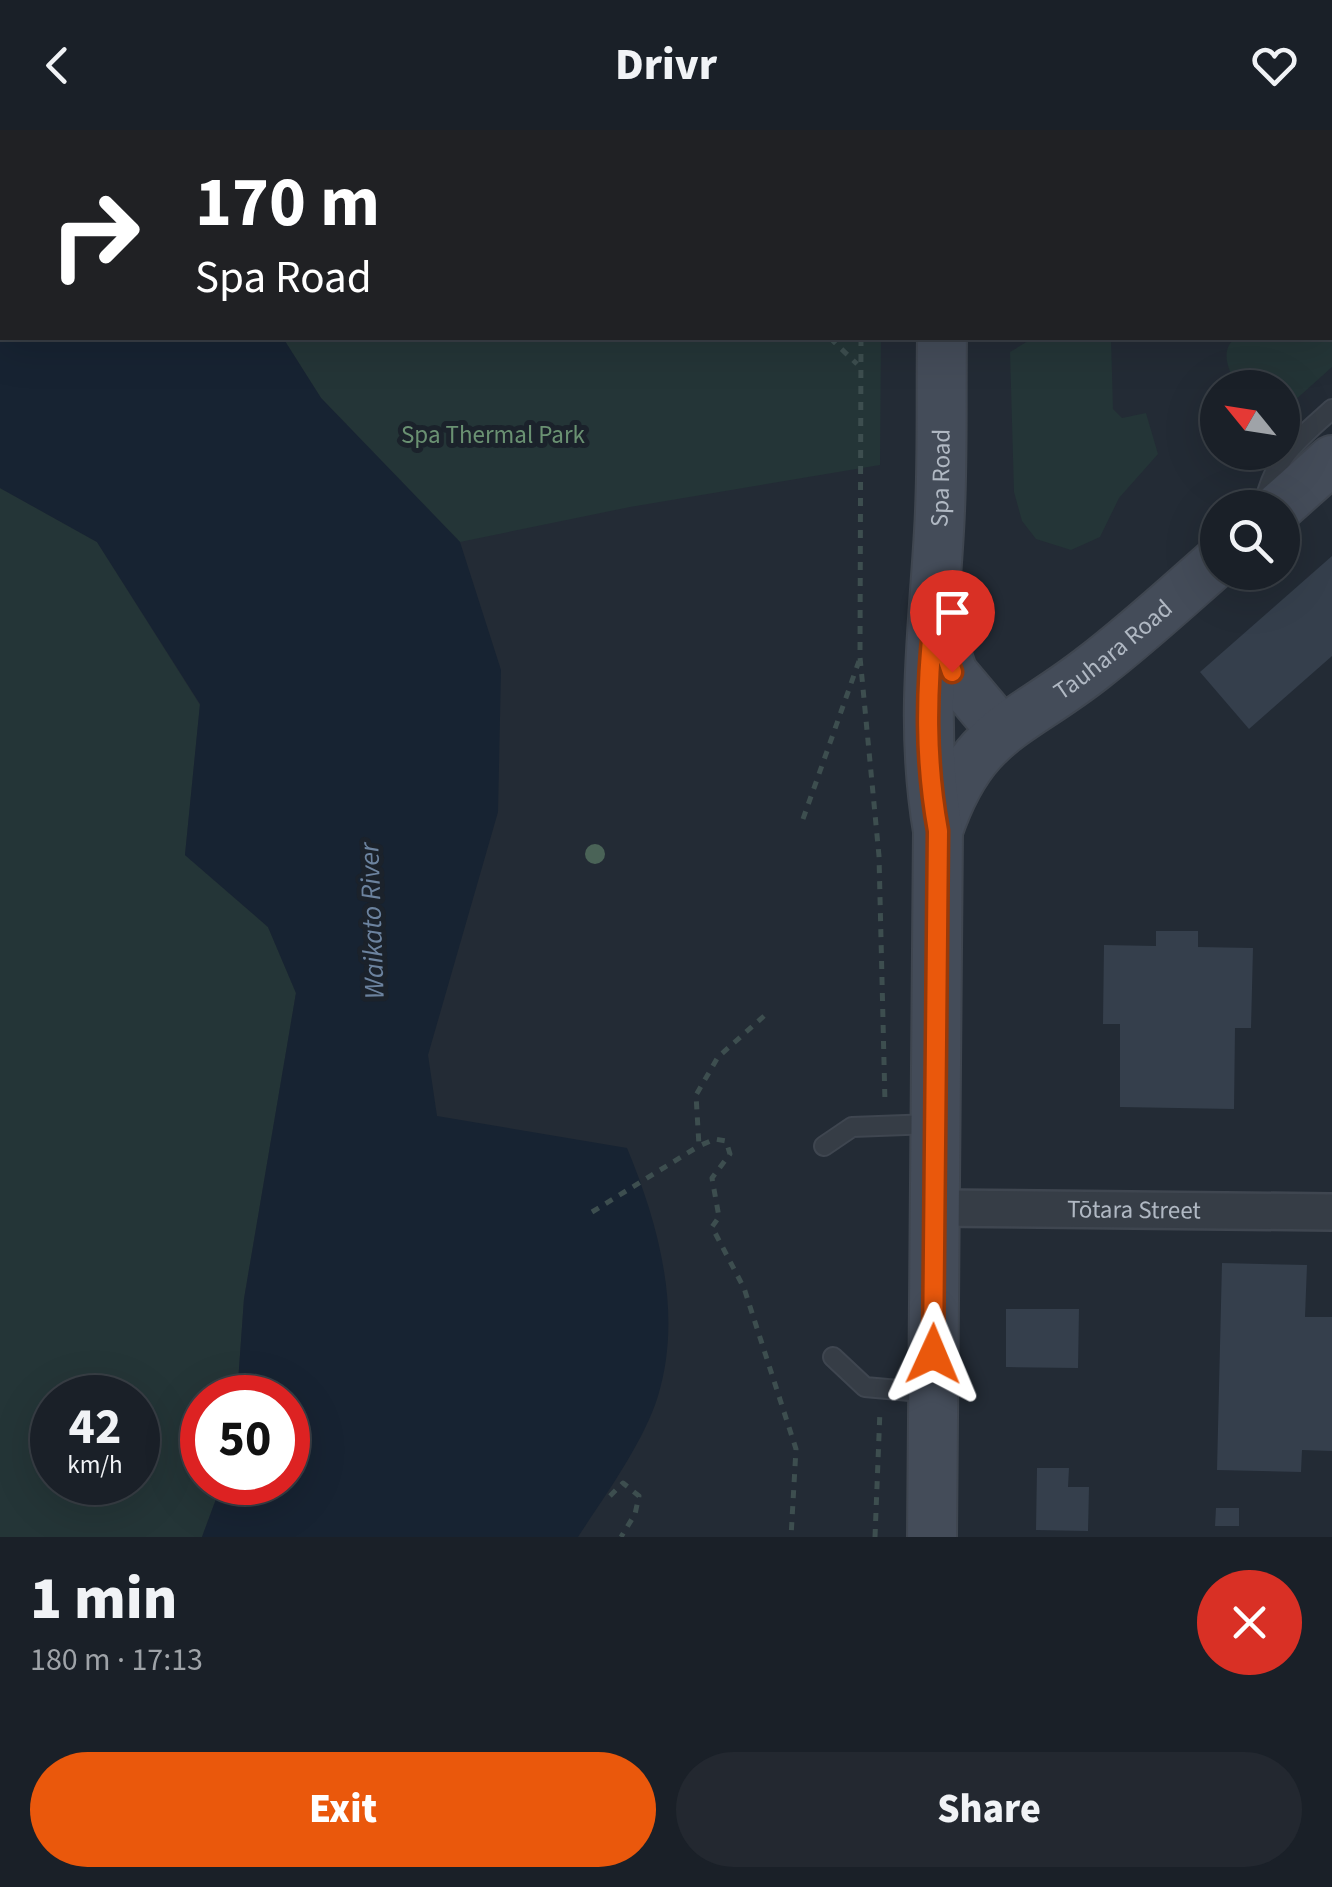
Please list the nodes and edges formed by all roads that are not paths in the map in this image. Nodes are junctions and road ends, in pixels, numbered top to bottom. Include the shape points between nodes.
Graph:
1 (942, 340) edge
2 (1332, 410) edge
3 (1332, 460) edge
4 (1268, 490) edge
5 (1298, 490) edge
6 (1200, 576) edge
7 (934, 620) junction
8 (1002, 730) junction
9 (938, 831) junction
10 (937, 1124) junction
11 (824, 1146) dead end
12 (936, 1208) junction
13 (1332, 1212) edge
14 (832, 1357) dead end
15 (933, 1393) junction
16 (932, 1537) edge

1 - 7 main road, Spa Road
2 - 4 lane via 1282,455
3 - 5 main road
6 - 8 main road, Tauhara Road via 1091,670
7 - 8 main road, Spa Road via 952,672
7 - 9 main road, Spa Road via 926,755
8 - 9 main road, Spa Road via 970,763
9 - 10 main road, Spa Road
10 - 11 lane via 852,1127
10 - 12 main road, Spa Road
12 - 13 street, Tōtara Street
12 - 15 main road, Spa Road
14 - 15 lane via 865,1388
15 - 16 main road, Spa Road

